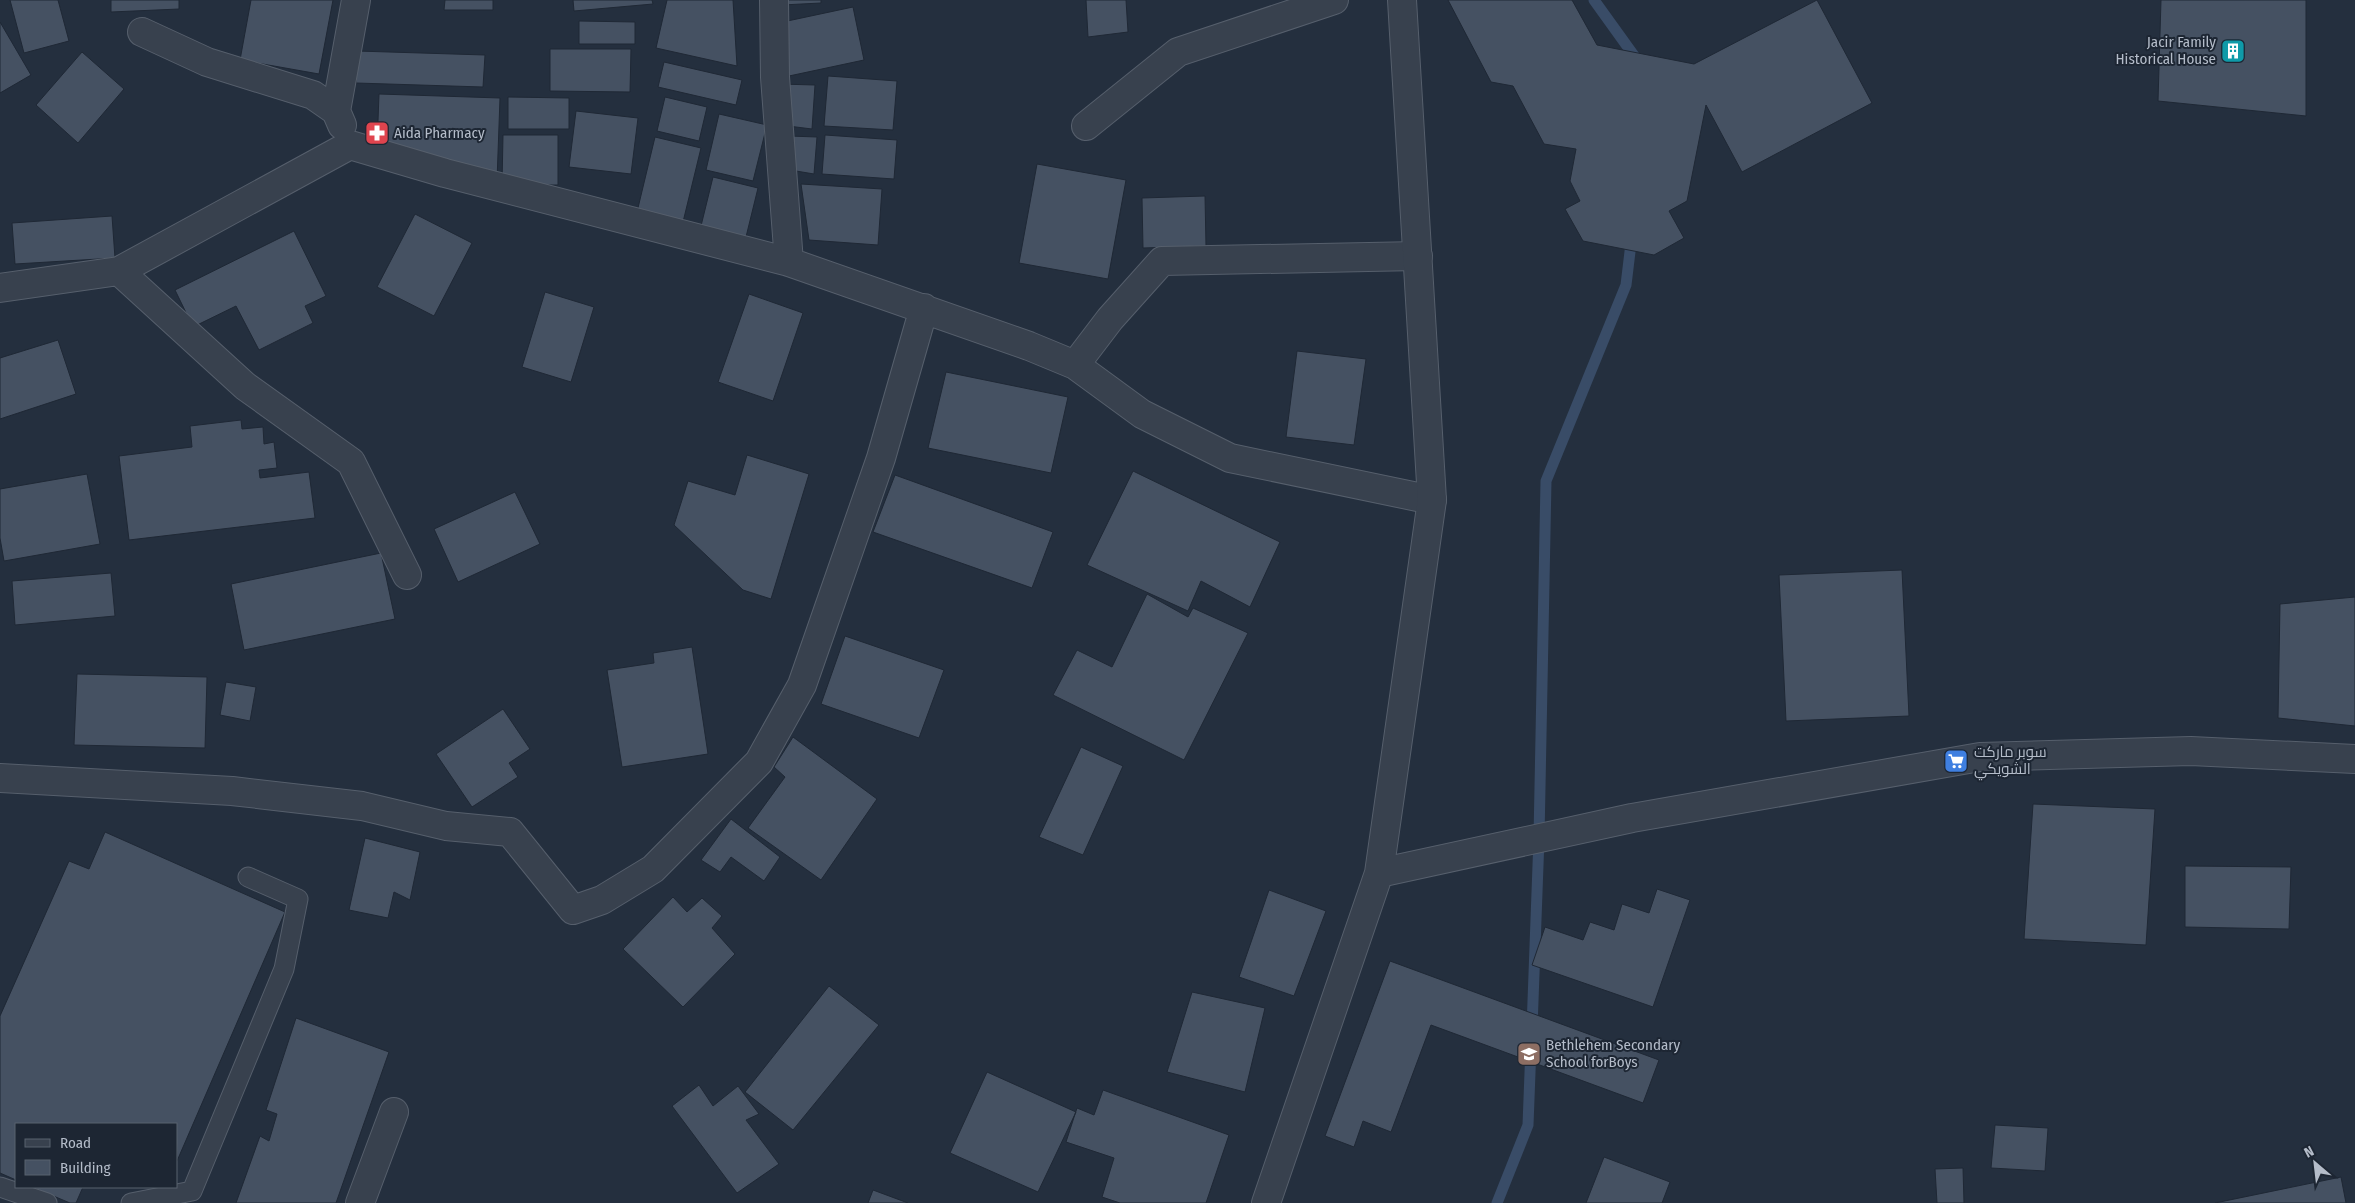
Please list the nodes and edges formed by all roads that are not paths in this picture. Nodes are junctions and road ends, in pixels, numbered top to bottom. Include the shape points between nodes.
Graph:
1 (356, 0) edge
2 (774, 0) edge
3 (1334, 0) edge
4 (1402, 0) edge
5 (142, 32) dead end
6 (336, 111) junction
7 (1086, 126) dead end
8 (350, 145) junction
9 (1418, 256) junction
10 (789, 262) junction
11 (119, 271) junction
12 (0, 288) edge
13 (924, 308) junction
14 (1075, 365) junction
15 (1432, 500) junction
16 (407, 575) dead end
17 (2355, 759) edge
18 (0, 778) edge
19 (1378, 873) junction
20 (248, 877) dead end
21 (394, 1112) dead end
22 (0, 1188) edge
23 (47, 1203) edge
24 (131, 1203) edge
25 (360, 1203) edge
26 (1266, 1203) edge

1 - 6 street
2 - 10 street via 775,77
3 - 7 street via 1178,52
4 - 9 street
5 - 6 street via 207,62 313,96
6 - 8 street
8 - 10 street via 445,173
8 - 11 street
9 - 14 street via 1162,261 1110,319
9 - 15 street
10 - 13 street
11 - 12 street
11 - 16 street via 246,386 351,462
13 - 14 street
13 - 18 street via 881,458 805,676 769,745 759,762 653,869 602,900 573,910 510,832 446,826 362,806 232,791
14 - 15 street via 1142,414 1230,458
15 - 19 street
17 - 19 street via 2191,750 1980,757 1632,818
19 - 26 street
20 - 24 lane via 298,899 284,969 192,1191
21 - 25 street
22 - 23 lane

